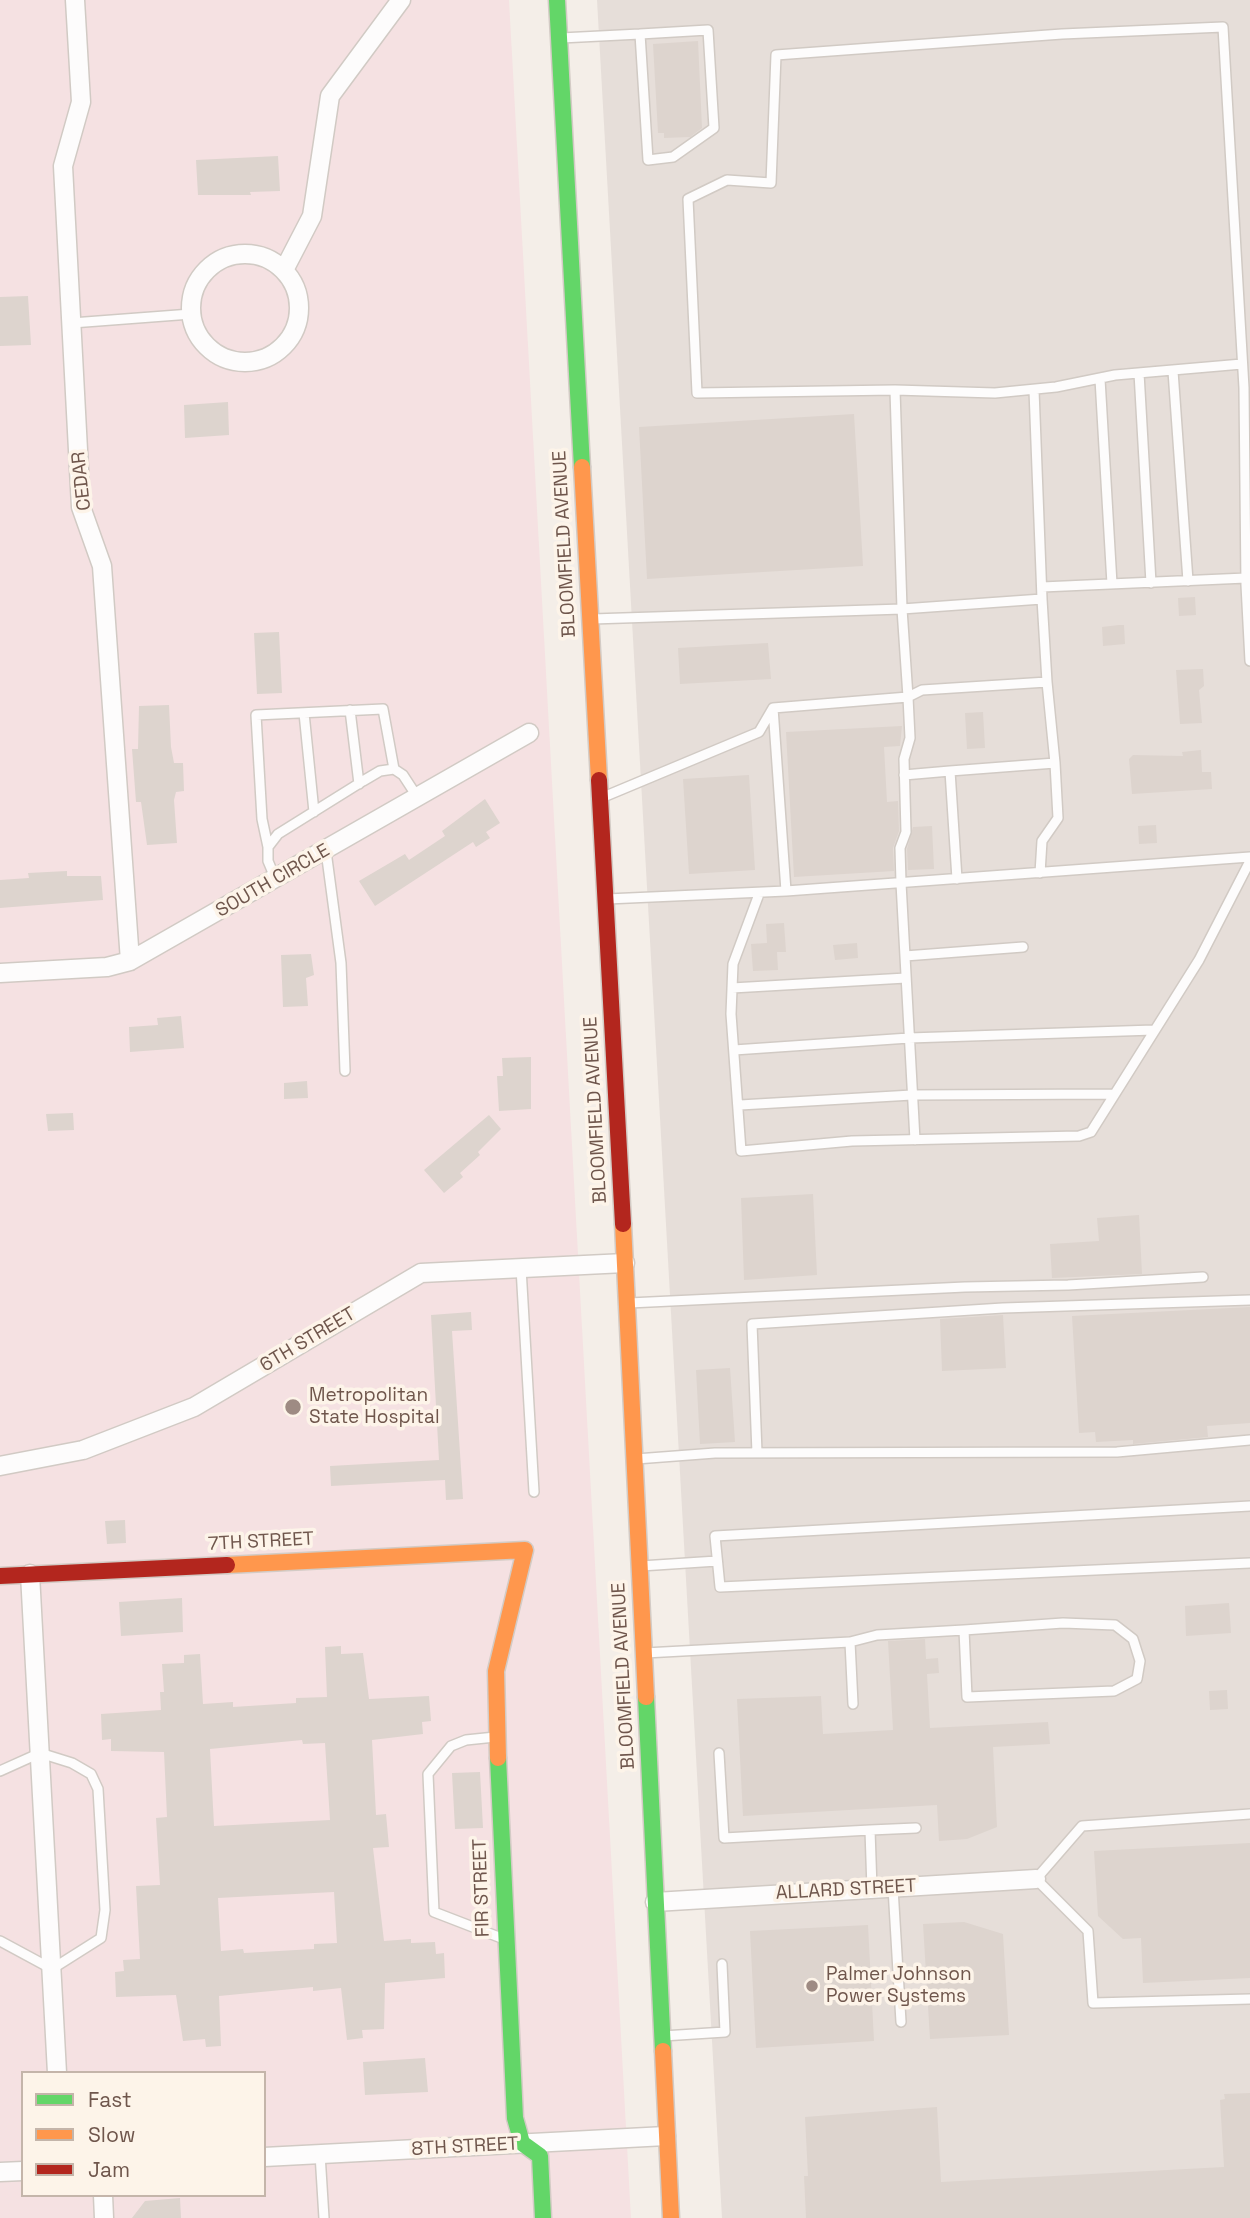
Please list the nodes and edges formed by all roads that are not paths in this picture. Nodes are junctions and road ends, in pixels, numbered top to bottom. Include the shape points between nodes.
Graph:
1 (75, 0) edge
2 (401, 0) edge
3 (557, 0) edge
4 (640, 34) junction
5 (559, 38) junction
6 (284, 270) junction
7 (191, 314) junction
8 (72, 323) junction
9 (1242, 364) junction
10 (1173, 372) junction
11 (1139, 373) junction
12 (1100, 379) junction
13 (895, 390) junction
14 (1034, 390) junction
15 (1246, 578) junction
16 (1188, 581) junction
17 (1152, 583) junction
18 (1112, 584) junction
19 (1042, 587) junction
20 (1042, 599) junction
21 (902, 609) junction
22 (590, 619) junction
23 (1250, 661) edge
24 (1047, 682) junction
25 (908, 697) junction
26 (773, 708) junction
27 (350, 710) junction
28 (304, 713) junction
29 (529, 733) dead end
30 (1055, 763) junction
31 (394, 769) junction
32 (950, 771) junction
33 (904, 775) junction
34 (359, 784) junction
35 (418, 798) junction
36 (600, 798) junction
37 (314, 812) junction
38 (268, 848) junction
39 (326, 851) junction
40 (1250, 859) edge
41 (1040, 873) junction
42 (957, 879) junction
43 (276, 880) junction
44 (901, 883) junction
45 (786, 891) junction
46 (759, 894) junction
47 (605, 899) junction
48 (1023, 947) dead end
49 (905, 956) junction
50 (130, 961) junction
51 (0, 973) edge
52 (906, 978) junction
53 (732, 988) junction
54 (1154, 1030) junction
55 (909, 1038) junction
56 (734, 1050) junction
57 (345, 1071) dead end
58 (1114, 1094) junction
59 (912, 1095) junction
60 (740, 1105) junction
61 (915, 1140) junction
62 (625, 1263) junction
63 (521, 1268) junction
64 (1203, 1277) dead end
65 (1250, 1300) edge
66 (627, 1303) junction
67 (1250, 1440) edge
68 (757, 1453) junction
69 (634, 1459) junction
70 (0, 1466) edge
71 (534, 1492) dead end
72 (1250, 1506) edge
73 (525, 1550) joint
74 (717, 1560) junction
75 (1250, 1563) edge
76 (639, 1566) junction
77 (30, 1574) junction
78 (0, 1576) edge
79 (964, 1630) junction
80 (850, 1642) junction
81 (644, 1653) junction
82 (853, 1704) dead end
83 (497, 1737) junction
84 (40, 1753) junction
85 (719, 1753) dead end
86 (0, 1771) edge
87 (1250, 1814) edge
88 (916, 1828) dead end
89 (870, 1830) junction
90 (1036, 1879) junction
91 (892, 1888) junction
92 (872, 1889) junction
93 (655, 1902) junction
94 (505, 1939) junction
95 (0, 1941) edge
96 (722, 1964) dead end
97 (52, 1969) junction
98 (1250, 1999) edge
99 (901, 2022) dead end
100 (662, 2036) junction
101 (57, 2071) edge
102 (666, 2136) junction
103 (522, 2143) junction
104 (320, 2154) junction
105 (266, 2157) edge
106 (21, 2171) edge
107 (0, 2172) edge
108 (103, 2197) edge
109 (104, 2218) edge
110 (324, 2218) edge
111 (543, 2218) edge
112 (671, 2218) edge

1 - 8 street, CEDAR via 81,102 63,166
2 - 6 street via 330,96 312,216
3 - 5 main road, BLOOMFIELD AVENUE
4 - 4 lane via 708,30 714,128 673,158 648,160
4 - 5 lane
5 - 22 main road, BLOOMFIELD AVENUE
6 - 7 street via 254,255 222,260 198,282
6 - 7 street via 300,303 298,322 290,339 269,356 241,362 223,358 197,332
7 - 8 lane
8 - 50 street, CEDAR via 81,506 102,566
9 - 10 lane
9 - 13 lane via 1223,27 776,55 771,183 727,180 688,199 697,393
9 - 15 lane
10 - 11 lane
10 - 16 lane
11 - 12 lane
11 - 17 lane
12 - 14 lane
12 - 18 lane
13 - 14 lane
13 - 21 lane
14 - 19 lane
15 - 16 lane
15 - 23 lane
16 - 17 lane
17 - 18 lane
18 - 19 lane
19 - 20 lane
20 - 21 lane
20 - 24 lane
21 - 22 lane
21 - 25 lane
22 - 36 main road, BLOOMFIELD AVENUE
24 - 25 lane via 922,690
24 - 30 lane
25 - 26 lane
25 - 33 lane via 911,738
26 - 36 lane via 759,732
26 - 45 lane
27 - 28 lane
27 - 31 lane via 383,709
27 - 34 lane
28 - 37 lane
28 - 38 lane via 256,715
29 - 35 street, SOUTH CIRCLE
30 - 32 lane
30 - 41 lane via 1058,818 1042,841
31 - 34 lane via 380,771
31 - 35 lane
32 - 33 lane
32 - 42 lane
33 - 44 lane via 906,832 900,848
34 - 37 lane
35 - 39 street, SOUTH CIRCLE
36 - 47 main road, BLOOMFIELD AVENUE
37 - 38 lane via 278,834
38 - 43 lane
39 - 43 street, SOUTH CIRCLE
39 - 57 lane via 341,963
40 - 41 lane
40 - 54 lane via 1199,960
41 - 42 lane
42 - 44 lane
43 - 50 street, SOUTH CIRCLE
44 - 45 lane
44 - 49 lane
45 - 46 lane
46 - 47 lane
46 - 53 lane via 733,964
47 - 62 main road, BLOOMFIELD AVENUE
48 - 49 lane
49 - 52 lane
50 - 51 street, SOUTH CIRCLE via 107,967
52 - 53 lane
52 - 55 lane
53 - 56 lane
54 - 55 lane
54 - 58 lane
55 - 56 lane
55 - 59 lane
56 - 60 lane
58 - 59 lane
58 - 61 lane via 1091,1132 1079,1136
59 - 60 lane
59 - 61 lane
60 - 61 lane via 741,1151
62 - 63 street, 6TH STREET
62 - 66 main road, BLOOMFIELD AVENUE
63 - 70 street, 6TH STREET via 421,1273 194,1407 83,1450
63 - 71 lane
64 - 66 lane
65 - 68 lane via 1003,1307 752,1324
66 - 69 main road, BLOOMFIELD AVENUE
67 - 68 lane via 1116,1452
68 - 69 lane
69 - 76 main road, BLOOMFIELD AVENUE
72 - 74 lane via 715,1536
73 - 77 main road, 7TH STREET
73 - 83 main road, FIR STREET via 496,1671
74 - 75 lane via 720,1587
74 - 76 lane
76 - 81 main road, BLOOMFIELD AVENUE
77 - 78 main road, 7TH STREET
77 - 84 street
79 - 79 lane via 1063,1623 1115,1625 1133,1639 1140,1661 1137,1679 1114,1691 967,1698
79 - 80 lane via 877,1635
80 - 81 lane
80 - 82 lane
81 - 93 main road, BLOOMFIELD AVENUE
83 - 94 main road, FIR STREET
83 - 94 lane via 451,1746 428,1774 434,1912
84 - 86 lane
84 - 97 street
84 - 97 lane via 90,1774 98,1789 105,1910 101,1938
85 - 89 lane via 724,1838
87 - 90 lane via 1082,1826
88 - 89 lane
89 - 92 lane
90 - 91 street, ALLARD STREET
90 - 98 lane via 1088,1931 1093,2003
91 - 92 street, ALLARD STREET
91 - 99 lane
92 - 93 street, ALLARD STREET
93 - 100 main road, BLOOMFIELD AVENUE
94 - 103 main road, FIR STREET via 515,2118
95 - 97 lane
96 - 100 lane via 725,2032
97 - 101 street
100 - 102 main road, BLOOMFIELD AVENUE
102 - 103 street, 8TH STREET
102 - 112 main road, BLOOMFIELD AVENUE
103 - 104 street, 8TH STREET
103 - 111 main road, FIR STREET via 540,2156
104 - 105 street, 8TH STREET
104 - 110 lane
106 - 107 street
108 - 109 street

